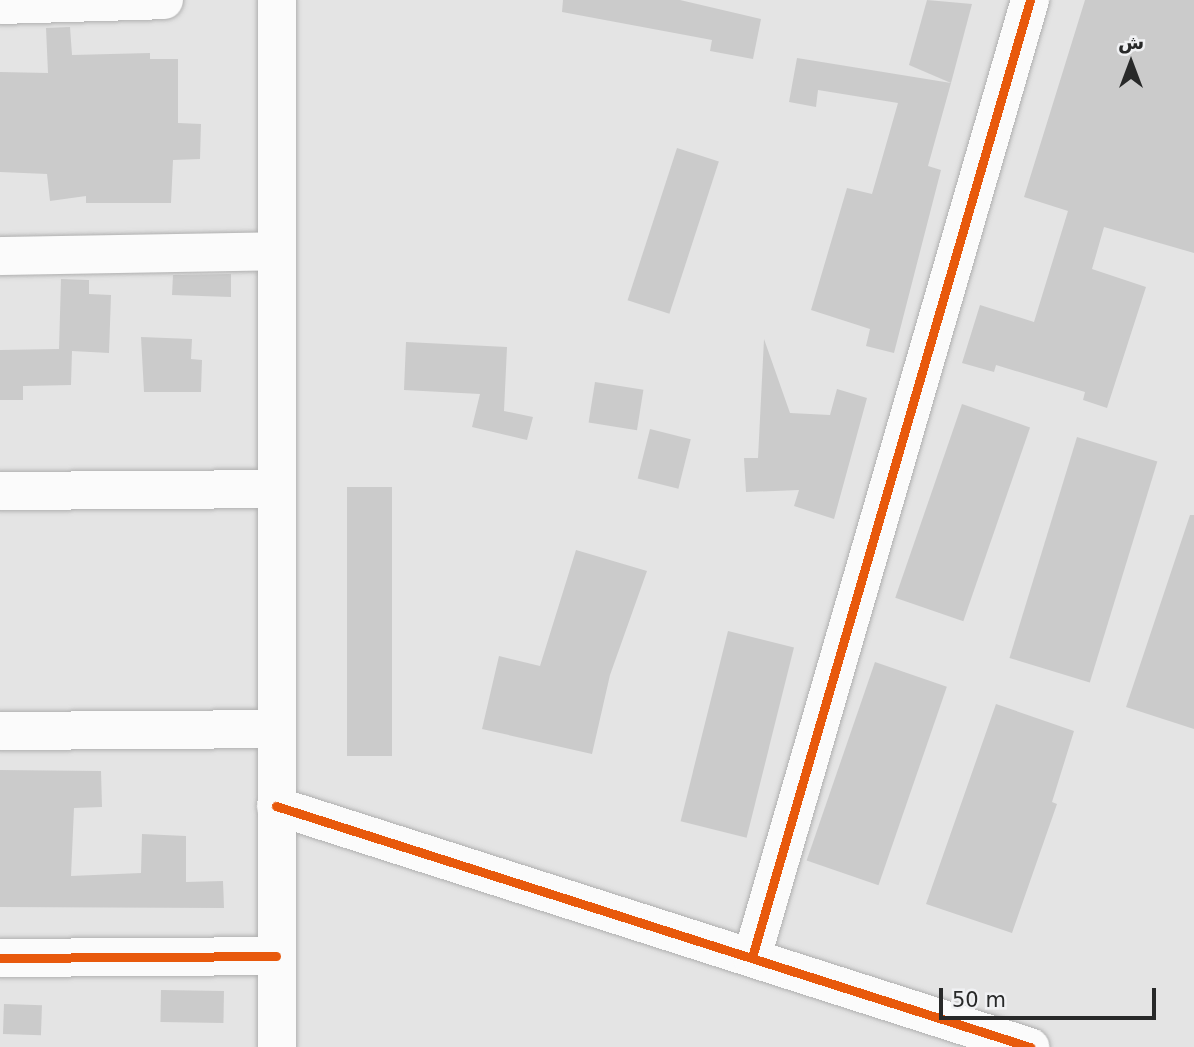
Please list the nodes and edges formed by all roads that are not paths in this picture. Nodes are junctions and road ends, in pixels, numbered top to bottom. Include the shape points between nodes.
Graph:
1 (164, 0) edge
2 (277, 0) edge
3 (1030, 0) edge
4 (17, 4) edge
5 (274, 251) junction
6 (0, 256) edge
7 (272, 489) junction
8 (0, 491) edge
9 (275, 729) junction
10 (0, 731) edge
11 (276, 806) junction
12 (276, 956) junction
13 (752, 957) junction
14 (0, 958) edge
15 (276, 1047) edge
16 (1030, 1047) edge

1 - 4 street
2 - 5 street
3 - 13 street
5 - 6 street
5 - 7 street
7 - 8 street
7 - 9 street
9 - 10 street
9 - 11 street
11 - 12 street
11 - 13 street
12 - 14 street
12 - 15 street
13 - 16 street

